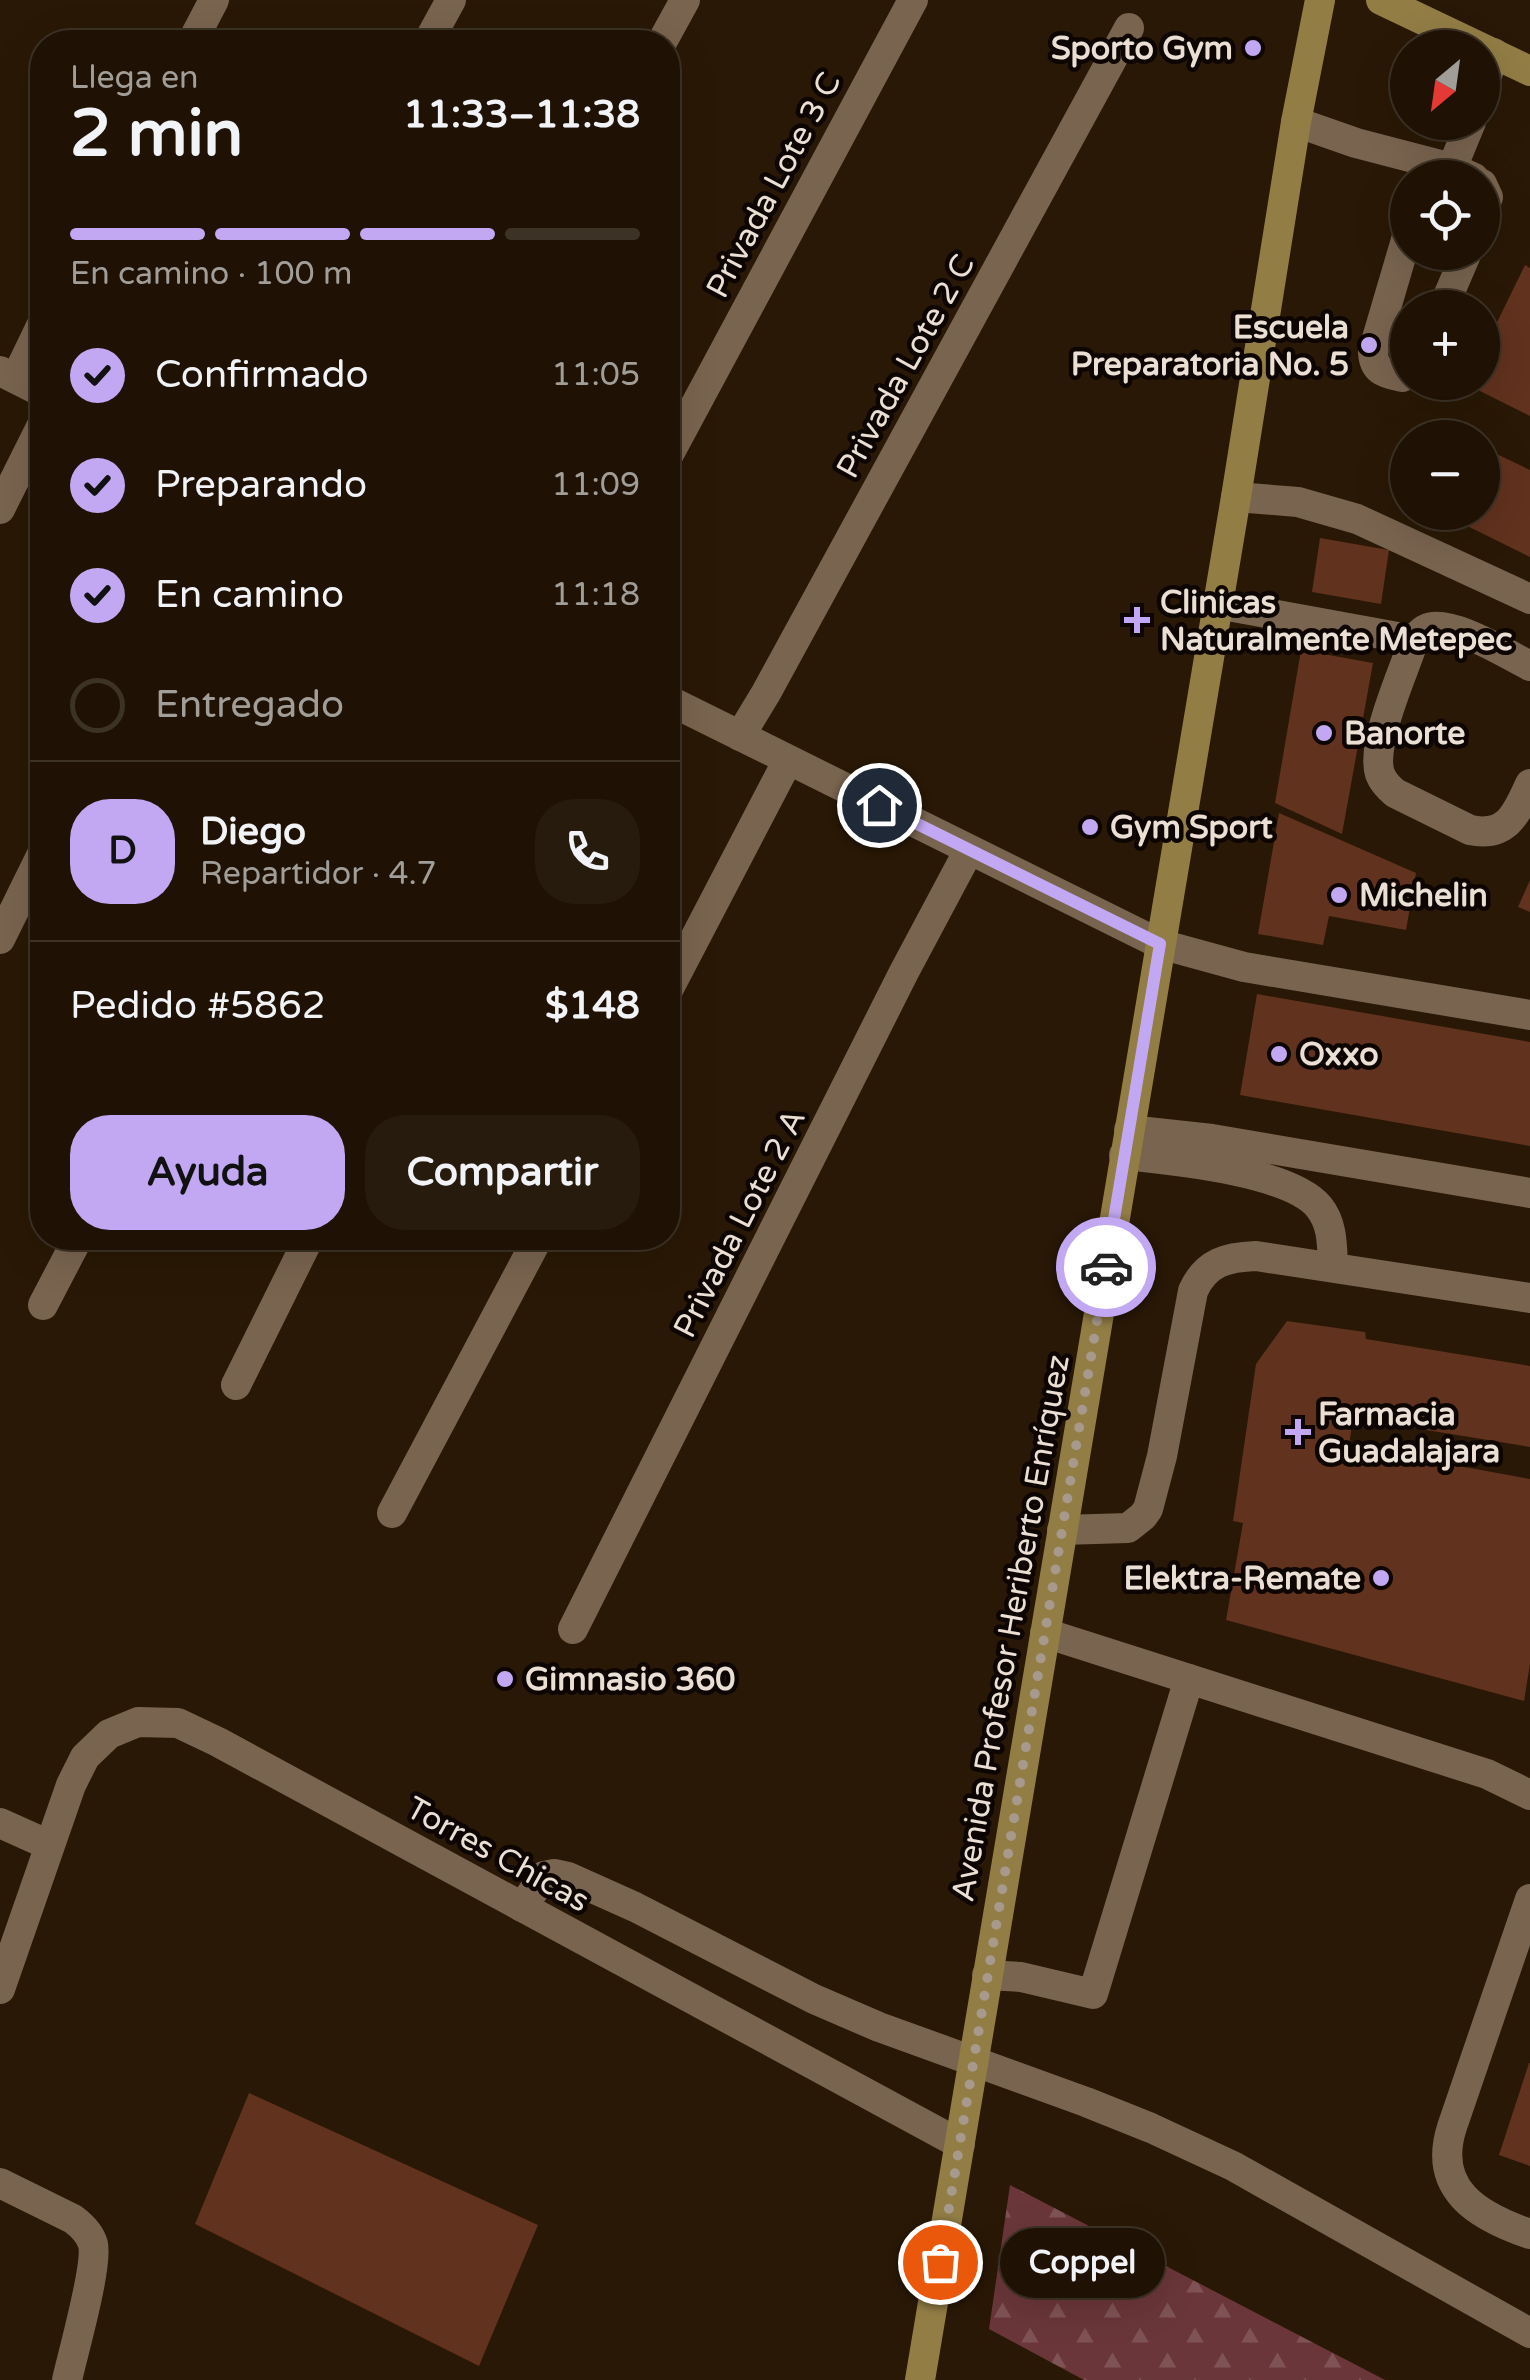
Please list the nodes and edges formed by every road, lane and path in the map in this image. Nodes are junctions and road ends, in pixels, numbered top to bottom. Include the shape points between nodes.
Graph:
1 (214, 0) edge
2 (451, 0) edge
3 (685, 0) edge
4 (913, 0) edge
5 (1320, 0) edge
6 (1381, 0) edge
7 (1129, 28) dead end
8 (198, 30) edge
9 (435, 30) edge
10 (669, 30) edge
11 (1445, 30) edge
12 (1500, 56) edge
13 (1530, 71) edge
14 (1296, 122) junction
15 (1409, 160) edge
16 (1390, 296) edge
17 (30, 353) edge
18 (1390, 374) edge
19 (19, 380) edge
20 (680, 434) edge
21 (30, 449) edge
22 (1236, 497) junction
23 (0, 509) edge
24 (1530, 599) edge
25 (1217, 604) junction
26 (1414, 640) junction
27 (1530, 666) edge
28 (680, 706) edge
29 (740, 736) junction
30 (788, 760) junction
31 (1530, 784) edge
32 (969, 850) junction
33 (30, 878) edge
34 (0, 939) edge
35 (1160, 944) junction
36 (680, 967) edge
37 (1530, 1015) edge
38 (1127, 1143) junction
39 (1530, 1193) edge
40 (72, 1250) edge
41 (303, 1250) edge
42 (532, 1250) edge
43 (1333, 1267) junction
44 (1530, 1298) edge
45 (43, 1304) dead end
46 (236, 1385) dead end
47 (392, 1513) dead end
48 (1062, 1530) junction
49 (573, 1629) dead end
50 (1044, 1633) junction
51 (1189, 1679) junction
52 (1530, 1795) edge
53 (0, 1823) edge
54 (50, 1845) junction
55 (1530, 1899) edge
56 (522, 1907) junction
57 (987, 1975) junction
58 (0, 1989) edge
59 (974, 2062) junction
60 (960, 2144) junction
61 (0, 2183) edge
62 (1530, 2234) edge
63 (1530, 2332) edge
64 (67, 2380) edge
65 (920, 2380) edge

1 - 8 street
2 - 9 street
3 - 10 street
4 - 20 street, Privada Lote 3 C
5 - 14 main road, Avenida Profesor Heriberto Enríquez
6 - 11 main road
7 - 29 street, Privada Lote 2 C
12 - 13 main road
14 - 15 street
14 - 22 main road, Avenida Profesor Heriberto Enríquez
16 - 18 street via 1374,352 1378,370
17 - 19 street
21 - 23 street
22 - 24 street via 1298,502 1358,519
22 - 25 main road, Avenida Profesor Heriberto Enríquez
25 - 26 street
25 - 35 main road, Avenida Profesor Heriberto Enríquez
26 - 27 street via 1440,626
26 - 31 street via 1378,752 1386,785 1482,833 1514,818
28 - 29 street
29 - 30 street
30 - 32 street
30 - 36 street
32 - 35 street
32 - 49 street, Privada Lote 2 A
33 - 34 street
35 - 37 street via 1244,967
35 - 38 main road, Avenida Profesor Heriberto Enríquez
38 - 39 street via 1212,1139
38 - 43 street via 1166,1159 1300,1190 1322,1209 1332,1231
38 - 48 main road, Avenida Profesor Heriberto Enríquez
40 - 45 street
41 - 46 street
42 - 47 street
43 - 44 street
43 - 48 street via 1256,1256 1222,1260 1203,1274 1192,1291 1148,1509 1128,1528
48 - 50 main road, Avenida Profesor Heriberto Enríquez
50 - 51 street
50 - 57 main road, Avenida Profesor Heriberto Enríquez
51 - 52 street via 1487,1774
51 - 57 street via 1094,1994
53 - 54 street
54 - 56 street, Torres Chicas via 85,1758 109,1734 138,1722 178,1724
54 - 58 street, Torres Chicas
55 - 62 street via 1452,2126 1446,2163 1455,2187 1476,2209
56 - 59 street via 544,1876 568,1876 814,2000
56 - 60 street, Torres Chicas
57 - 59 main road, Avenida Profesor Heriberto Enríquez
59 - 60 main road, Avenida Profesor Heriberto Enríquez
59 - 63 street via 1102,2108 1233,2166
60 - 65 main road, Avenida Profesor Heriberto Enríquez
61 - 64 street via 73,2219 93,2245

